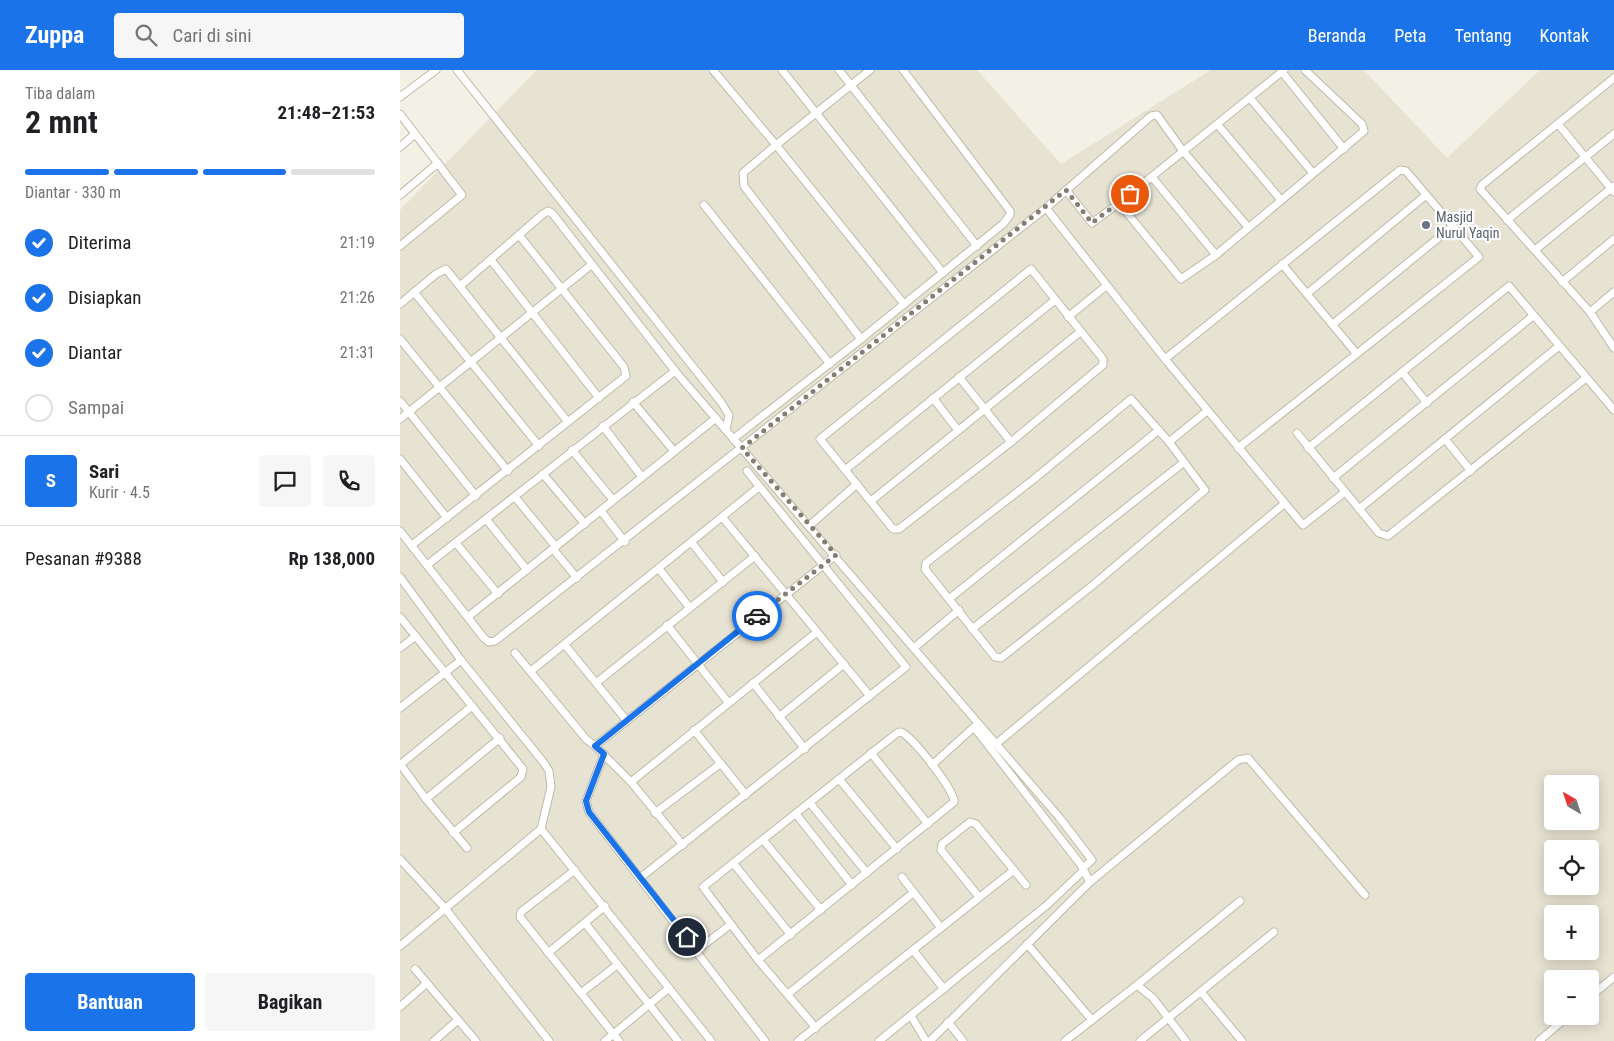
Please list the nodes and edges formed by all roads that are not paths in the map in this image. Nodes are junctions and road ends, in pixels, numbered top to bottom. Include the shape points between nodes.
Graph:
1 (436, 70) edge
2 (457, 70) edge
3 (714, 70) edge
4 (782, 70) edge
5 (840, 70) edge
6 (870, 70) edge
7 (904, 70) edge
8 (1305, 70) edge
9 (1283, 71) edge
10 (1614, 78) edge
11 (852, 86) junction
12 (400, 97) edge
13 (1250, 98) junction
14 (816, 113) junction
15 (400, 114) edge
16 (1558, 124) junction
17 (1218, 125) junction
18 (416, 134) junction
19 (1614, 134) edge
20 (776, 145) junction
21 (400, 147) edge
22 (1344, 149) junction
23 (1183, 151) junction
24 (1585, 156) junction
25 (438, 163) junction
26 (1313, 173) junction
27 (1152, 177) junction
28 (1613, 189) edge
29 (1066, 190) junction
30 (400, 195) edge
31 (1426, 196) junction
32 (1281, 200) junction
33 (1120, 203) junction
34 (704, 205) dead end
35 (1046, 208) junction
36 (1507, 220) junction
37 (1453, 226) junction
38 (1248, 227) junction
39 (519, 235) junction
40 (1614, 239) edge
41 (400, 246) edge
42 (977, 246) junction
43 (1535, 250) junction
44 (1216, 255) junction
45 (491, 260) junction
46 (592, 264) junction
47 (1282, 264) junction
48 (943, 273) junction
49 (1562, 282) junction
50 (460, 286) junction
51 (1106, 286) junction
52 (562, 288) junction
53 (414, 292) junction
54 (1614, 292) edge
55 (1308, 293) junction
56 (1055, 300) junction
57 (400, 304) edge
58 (904, 304) junction
59 (1590, 312) junction
60 (533, 313) junction
61 (1533, 316) junction
62 (1068, 317) junction
63 (1333, 324) junction
64 (1080, 332) junction
65 (501, 338) junction
66 (400, 339) edge
67 (861, 340) junction
68 (1559, 346) junction
69 (1614, 348) edge
70 (1356, 352) junction
71 (1165, 359) junction
72 (471, 363) junction
73 (830, 364) junction
74 (675, 371) junction
75 (1402, 372) junction
76 (960, 377) junction
77 (1586, 378) junction
78 (440, 388) junction
79 (598, 398) junction
80 (933, 398) junction
81 (400, 401) edge
82 (633, 402) junction
83 (1426, 403) junction
84 (984, 409) junction
85 (1614, 410) edge
86 (1207, 411) junction
87 (408, 412) junction
88 (716, 418) junction
89 (400, 419) edge
90 (568, 422) junction
91 (602, 426) junction
92 (726, 429) junction
93 (957, 429) junction
94 (1159, 430) junction
95 (1296, 433) dead end
96 (733, 439) junction
97 (1445, 440) junction
98 (1011, 442) junction
99 (1169, 442) junction
100 (539, 446) junction
101 (742, 448) junction
102 (1238, 448) junction
103 (1308, 448) junction
104 (572, 450) junction
105 (674, 451) junction
106 (400, 459) edge
107 (1183, 463) junction
108 (845, 470) junction
109 (508, 471) junction
110 (747, 471) dead end
111 (1471, 471) junction
112 (543, 474) junction
113 (642, 477) junction
114 (1333, 478) junction
115 (857, 484) junction
116 (759, 487) junction
117 (1345, 492) junction
118 (476, 496) junction
119 (515, 497) junction
120 (613, 500) junction
121 (871, 501) junction
122 (1284, 504) junction
123 (1359, 509) junction
124 (600, 511) junction
125 (447, 518) junction
126 (723, 518) junction
127 (486, 519) junction
128 (584, 524) junction
129 (809, 526) junction
130 (400, 531) edge
131 (624, 542) junction
132 (456, 543) junction
133 (692, 543) junction
134 (412, 546) junction
135 (554, 548) junction
136 (836, 555) junction
137 (755, 556) junction
138 (824, 563) junction
139 (427, 565) junction
140 (659, 569) junction
141 (528, 570) junction
142 (400, 577) edge
143 (577, 578) junction
144 (723, 582) junction
145 (407, 587) junction
146 (400, 593) edge
147 (786, 593) junction
148 (498, 594) junction
149 (949, 599) junction
150 (690, 608) junction
151 (959, 610) junction
152 (469, 616) junction
153 (400, 617) edge
154 (667, 626) junction
155 (972, 629) junction
156 (817, 632) junction
157 (416, 636) junction
158 (565, 644) junction
159 (915, 647) junction
160 (400, 648) edge
161 (516, 652) dead end
162 (460, 660) junction
163 (697, 663) junction
164 (844, 664) junction
165 (445, 671) junction
166 (532, 671) junction
167 (596, 683) junction
168 (753, 683) junction
169 (870, 696) junction
170 (728, 702) junction
171 (472, 706) junction
172 (400, 708) edge
173 (779, 717) junction
174 (627, 721) junction
175 (694, 730) junction
176 (500, 738) junction
177 (996, 744) junction
178 (595, 746) junction
179 (805, 749) junction
180 (871, 753) junction
181 (604, 754) junction
182 (400, 764) edge
183 (720, 764) junction
184 (932, 765) junction
185 (839, 779) junction
186 (631, 782) junction
187 (746, 795) junction
188 (426, 799) junction
189 (810, 803) junction
190 (655, 814) junction
191 (796, 814) junction
192 (928, 824) junction
193 (541, 829) junction
194 (453, 833) junction
195 (764, 841) junction
196 (683, 845) junction
197 (467, 848) dead end
198 (897, 849) junction
199 (400, 859) edge
200 (734, 864) junction
201 (1083, 869) junction
202 (575, 870) junction
203 (1014, 870) junction
204 (867, 873) junction
205 (902, 877) dead end
206 (640, 878) junction
207 (1090, 882) junction
208 (852, 885) junction
209 (1026, 885) dead end
210 (913, 893) junction
211 (1365, 895) dead end
212 (979, 897) junction
213 (1240, 901) dead end
214 (605, 906) junction
215 (444, 908) junction
216 (821, 910) junction
217 (585, 923) junction
218 (730, 924) junction
219 (941, 928) junction
220 (1274, 932) dead end
221 (791, 935) junction
222 (1028, 944) junction
223 (400, 946) edge
224 (698, 950) junction
225 (913, 950) junction
226 (548, 953) junction
227 (758, 960) junction
228 (617, 965) junction
229 (415, 969) dead end
230 (1614, 977) edge
231 (427, 983) junction
232 (1137, 986) junction
233 (669, 988) junction
234 (944, 989) junction
235 (1599, 990) edge
236 (1201, 992) junction
237 (580, 993) junction
238 (788, 994) junction
239 (649, 1004) junction
240 (400, 1007) edge
241 (911, 1016) junction
242 (1168, 1019) junction
243 (458, 1020) junction
244 (1092, 1020) junction
245 (948, 1022) junction
246 (1558, 1025) edge
247 (816, 1028) junction
248 (614, 1034) junction
249 (434, 1041) edge
250 (476, 1041) edge
251 (549, 1041) edge
252 (605, 1041) edge
253 (619, 1041) edge
254 (678, 1041) edge
255 (711, 1041) edge
256 (765, 1041) edge
257 (798, 1041) edge
258 (879, 1041) edge
259 (928, 1041) edge
260 (963, 1041) edge
261 (1065, 1041) edge
262 (1140, 1041) edge
263 (1186, 1041) edge
264 (1242, 1041) edge
265 (1539, 1041) edge

1 - 12 street
2 - 92 street via 721,402 730,415
3 - 20 street
4 - 14 street
5 - 11 street
6 - 11 street
7 - 42 street via 1010,211 1007,220
8 - 22 street via 1364,127 1364,131
9 - 13 street
9 - 22 street
10 - 16 street
11 - 14 street
11 - 42 street
13 - 17 street
13 - 26 street
14 - 20 street
14 - 48 street
15 - 18 street
16 - 24 street
16 - 36 street via 1480,187
17 - 23 street
17 - 32 street
18 - 21 street
18 - 25 street
19 - 24 street
20 - 58 street
20 - 67 street via 743,173 744,186
22 - 26 street
23 - 27 street
23 - 29 street via 1157,115 1151,116
23 - 38 street
24 - 28 street
24 - 36 street
25 - 30 street
25 - 41 street via 462,195
26 - 32 street
27 - 33 street
27 - 44 street
28 - 43 street
29 - 33 street via 1092,223
29 - 35 street
31 - 37 street
31 - 47 street via 1406,171 1400,170
31 - 55 street
32 - 38 street
33 - 44 street via 1181,279
34 - 73 street
35 - 51 street
35 - 101 street
36 - 43 street
37 - 63 street
37 - 70 street via 1478,257
38 - 44 street
39 - 45 street
39 - 46 street via 548,212
39 - 52 street
40 - 49 street
42 - 48 street
43 - 49 street
45 - 50 street
45 - 60 street
46 - 52 street
46 - 74 street
47 - 55 street
47 - 71 street
48 - 58 street
49 - 59 street
50 - 53 street via 444,269
50 - 65 street
51 - 62 street
51 - 71 street
52 - 60 street
52 - 79 street via 626,371 622,381
53 - 57 street
53 - 72 street
54 - 59 street
55 - 63 street
56 - 62 street
56 - 76 street
56 - 108 street via 1033,271 1028,270 822,436 820,442
58 - 67 street
59 - 69 street
60 - 65 street
60 - 79 street
61 - 68 street
61 - 75 street via 1509,286
61 - 83 street
62 - 64 street
63 - 70 street
64 - 84 street
64 - 98 street via 1103,359 1103,365
65 - 72 street
65 - 90 street
66 - 78 street
67 - 73 street
68 - 77 street
68 - 97 street
70 - 102 street
71 - 86 street
72 - 78 street
72 - 100 street
73 - 96 street
74 - 82 street
74 - 88 street
75 - 83 street
75 - 103 street
76 - 80 street
76 - 84 street
77 - 85 street
77 - 111 street
78 - 87 street
78 - 109 street
79 - 90 street
80 - 93 street
80 - 108 street
81 - 87 street
82 - 91 street
82 - 105 street
83 - 114 street
84 - 93 street
84 - 98 street
86 - 99 street
86 - 102 street
87 - 89 street
87 - 118 street
88 - 92 street
88 - 105 street
90 - 100 street
91 - 104 street
91 - 113 street
92 - 96 street
93 - 121 street
94 - 99 street
94 - 149 street
94 - 149 street via 1133,401 1128,400 926,563 926,569
95 - 103 street
96 - 101 street
97 - 111 street
97 - 123 street
98 - 121 street via 899,529 893,529
99 - 107 street
100 - 109 street
101 - 129 street
101 - 131 street
102 - 122 street
103 - 114 street
104 - 112 street
104 - 120 street
105 - 113 street
106 - 125 street
107 - 155 street
107 - 155 street via 1205,490 1203,494 1001,658 995,657
108 - 115 street
109 - 118 street
110 - 116 street
111 - 123 street via 1388,536 1379,533
112 - 119 street
112 - 128 street
113 - 120 street
114 - 117 street
115 - 121 street
115 - 129 street
116 - 126 street
116 - 138 street
117 - 122 street via 1302,525
117 - 123 street
118 - 125 street
119 - 127 street
119 - 135 street
120 - 124 street
122 - 177 street
124 - 128 street
124 - 131 street
125 - 134 street
126 - 133 street
126 - 137 street
127 - 132 street
127 - 141 street
128 - 135 street
129 - 136 street
130 - 134 street
131 - 143 street
132 - 139 street
132 - 148 street
133 - 140 street
133 - 144 street
134 - 139 street
135 - 141 street
135 - 143 street
136 - 138 street
136 - 159 street
137 - 144 street
137 - 147 street
138 - 147 street
138 - 169 street via 906,667
139 - 152 street
140 - 150 street
140 - 158 street
141 - 148 street
142 - 145 street
143 - 152 street via 495,641 489,642 484,638
144 - 150 street
145 - 146 street
145 - 162 street
147 - 156 street
147 - 163 street
148 - 152 street
149 - 151 street
150 - 154 street
151 - 155 street
151 - 159 street
153 - 157 street
154 - 163 street
154 - 167 street
156 - 164 street
156 - 168 street
157 - 160 street
157 - 165 street
158 - 166 street
158 - 167 street
159 - 177 street
161 - 166 street
162 - 165 street
162 - 193 street via 549,771 551,788
163 - 170 street
163 - 174 street
164 - 169 street
164 - 173 street
165 - 171 street
165 - 172 street
166 - 178 street
167 - 174 street
168 - 170 street
168 - 173 street
169 - 179 street
170 - 175 street
171 - 176 street
171 - 182 street
173 - 179 street
174 - 178 street
175 - 183 street
175 - 186 street
176 - 188 street
176 - 194 street via 523,769 521,777
177 - 201 street via 1092,860
178 - 181 street
179 - 187 street
180 - 184 street via 901,732 908,735
180 - 185 street
180 - 192 street
181 - 186 street
181 - 206 street via 586,806
182 - 188 street
183 - 187 street
183 - 190 street
184 - 192 street via 955,800
184 - 201 street via 974,727
185 - 189 street
185 - 198 street
186 - 190 street
187 - 196 street
188 - 194 street
189 - 191 street
189 - 204 street
190 - 196 street
191 - 195 street
191 - 208 street
192 - 198 street
193 - 202 street
193 - 215 street
194 - 197 street
195 - 200 street
195 - 216 street
196 - 206 street
198 - 204 street
199 - 215 street
200 - 218 street via 703,887
200 - 221 street
201 - 207 street
201 - 234 street via 1047,905
202 - 214 street
202 - 226 street via 521,912 523,922
203 - 209 street
203 - 212 street
203 - 212 street via 976,824 970,822 942,844 941,850
204 - 208 street
205 - 210 street
206 - 224 street
207 - 211 street via 1238,760 1248,758
207 - 222 street
208 - 216 street
210 - 219 street
210 - 238 street
212 - 219 street
213 - 232 street
214 - 217 street
214 - 233 street
215 - 223 street
215 - 251 street
216 - 221 street
217 - 226 street
217 - 228 street
218 - 224 street
218 - 227 street
219 - 225 street
220 - 236 street
221 - 227 street
222 - 244 street
222 - 245 street
224 - 256 street
225 - 234 street
225 - 247 street
226 - 237 street
227 - 238 street
228 - 237 street
228 - 239 street
229 - 231 street
230 - 235 street
231 - 240 street
231 - 243 street
232 - 242 street via 1153,998
232 - 244 street
233 - 239 street
233 - 255 street
234 - 241 street
236 - 242 street
236 - 264 street
237 - 248 street
238 - 247 street
239 - 248 street
239 - 254 street
241 - 258 street
241 - 259 street
242 - 262 street
242 - 263 street
243 - 249 street
243 - 250 street
244 - 261 street
245 - 259 street
245 - 260 street
246 - 265 street
247 - 257 street
248 - 252 street
248 - 253 street

